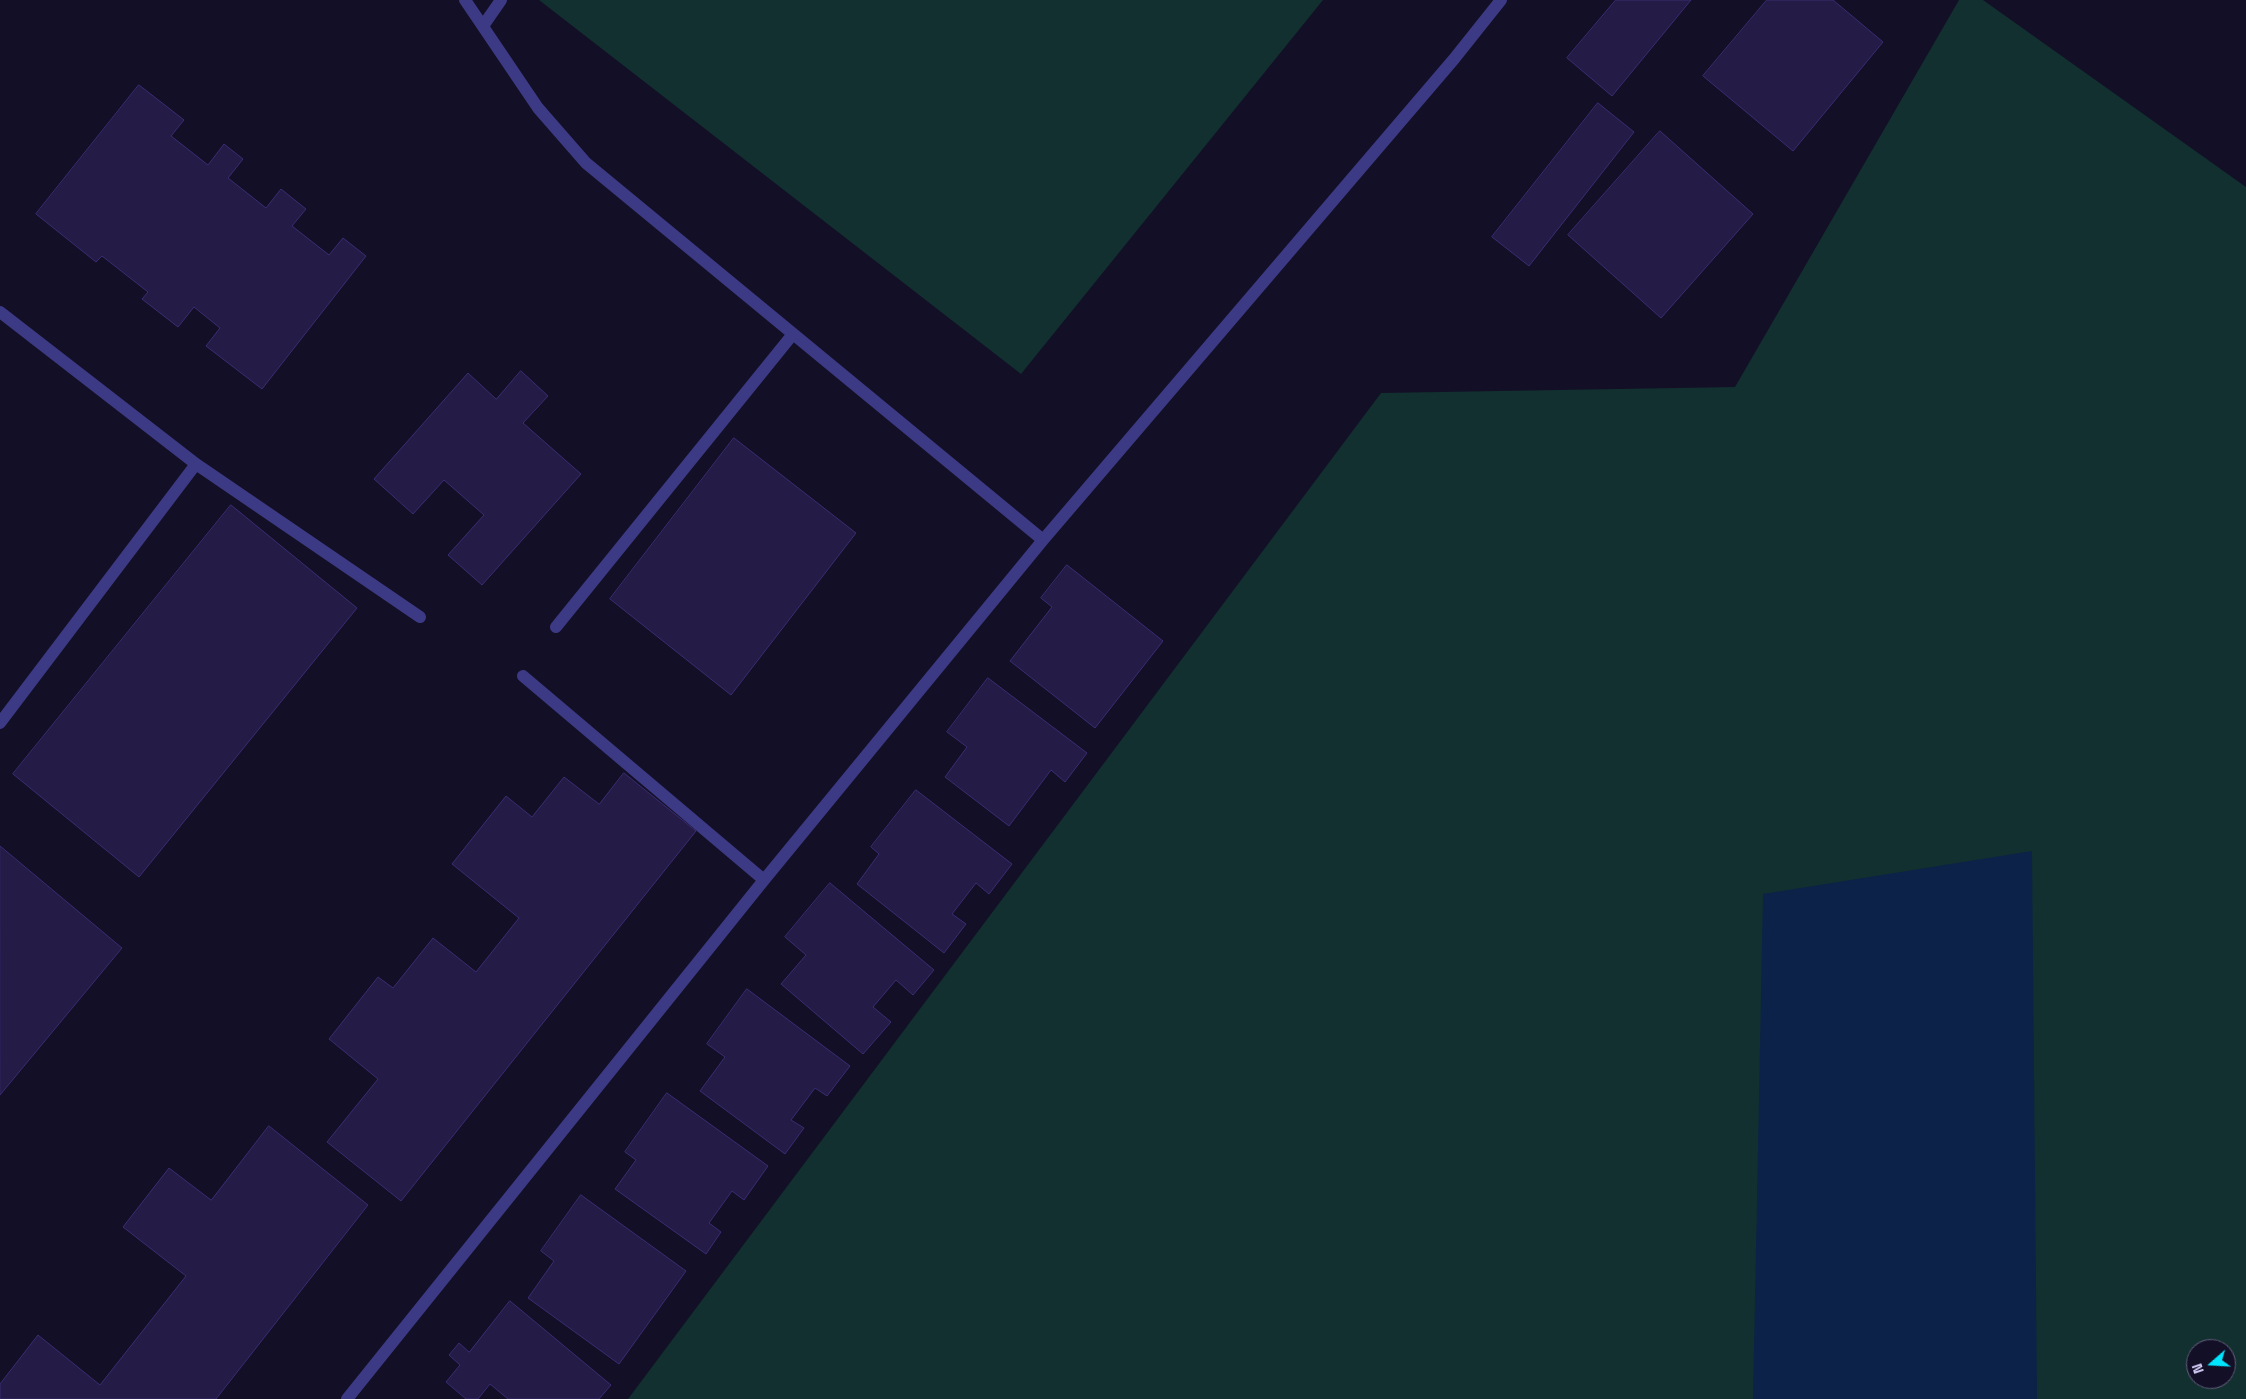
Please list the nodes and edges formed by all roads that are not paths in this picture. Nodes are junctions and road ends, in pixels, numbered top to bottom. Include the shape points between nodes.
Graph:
1 (465, 0) edge
2 (501, 0) edge
3 (1501, 0) edge
4 (483, 26) junction
5 (0, 312) edge
6 (793, 334) junction
7 (196, 464) junction
8 (1043, 540) junction
9 (420, 617) dead end
10 (556, 627) dead end
11 (523, 676) dead end
12 (0, 723) edge
13 (764, 880) junction
14 (346, 1399) edge

1 - 4 street
2 - 4 street
3 - 8 street
4 - 6 street via 538,108 586,163
5 - 7 street
6 - 8 street
6 - 10 street
7 - 9 street
7 - 12 street
8 - 13 street
11 - 13 street
13 - 14 street

